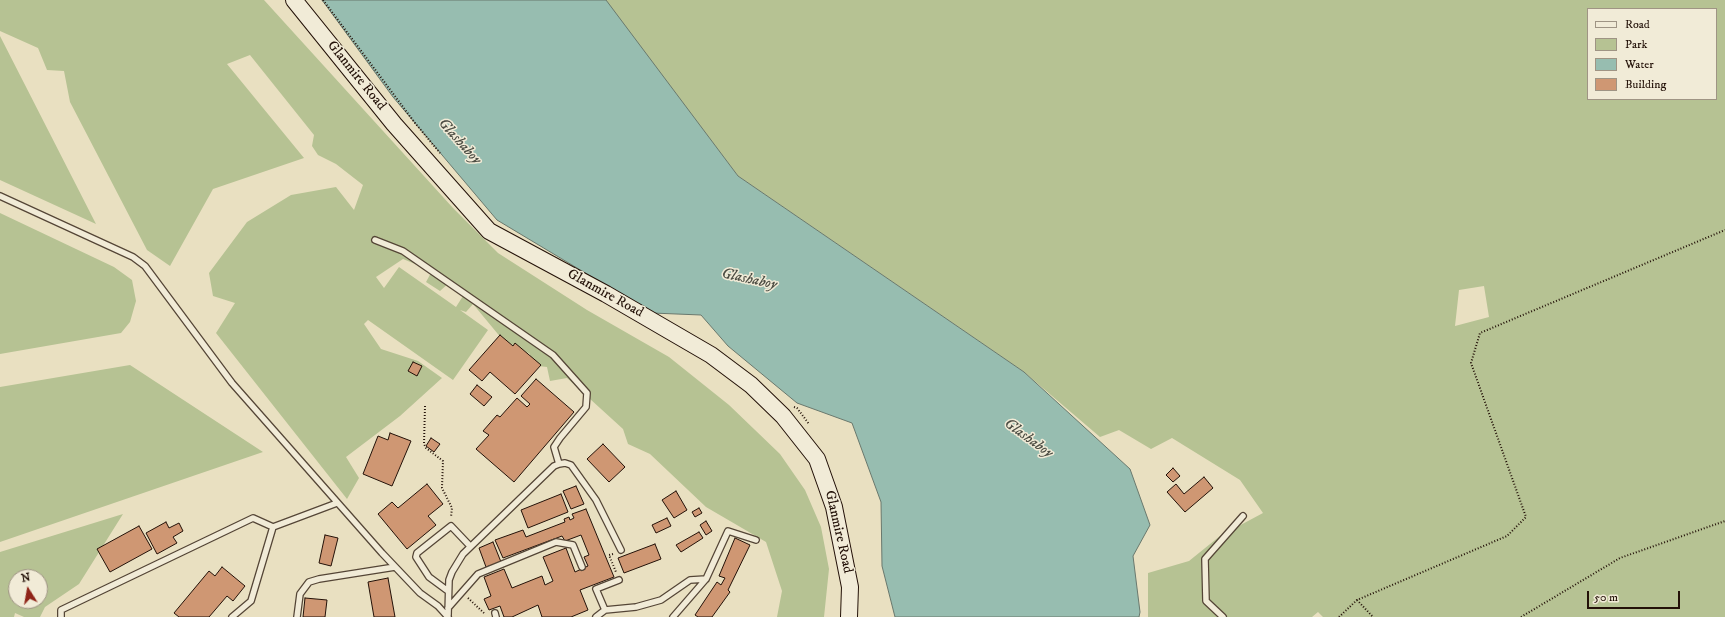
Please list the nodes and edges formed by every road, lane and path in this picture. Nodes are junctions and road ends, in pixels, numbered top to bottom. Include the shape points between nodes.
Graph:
1 (294, 0) edge
2 (323, 0) edge
3 (445, 159) dead end
4 (0, 196) edge
5 (1725, 230) edge
6 (375, 240) dead end
7 (424, 406) dead end
8 (559, 464) junction
9 (337, 502) junction
10 (1243, 516) dead end
11 (1725, 521) edge
12 (451, 526) junction
13 (273, 527) junction
14 (756, 540) dead end
15 (470, 546) junction
16 (621, 550) joint
17 (395, 567) junction
18 (582, 567) dead end
19 (706, 579) junction
20 (619, 580) joint
21 (448, 591) junction
22 (461, 592) junction
23 (1357, 600) junction
24 (448, 608) junction
25 (605, 610) junction
26 (496, 615) edge
27 (448, 616) edge
28 (61, 617) edge
29 (232, 617) edge
30 (297, 617) edge
31 (596, 617) edge
32 (673, 617) edge
33 (850, 617) edge
34 (1223, 617) edge
35 (1339, 617) edge
36 (1373, 617) edge
37 (1521, 617) edge

1 - 33 main road, Glanmire Road via 394,124 490,231 711,355 751,385 783,416 817,459 834,507 850,587
2 - 3 path
4 - 9 lane via 133,257 145,266 232,383
5 - 23 path via 1480,333 1471,363 1526,517 1507,536
6 - 8 lane via 403,251 553,355 587,393 586,407 554,447
7 - 12 path via 424,444 443,461 442,488 452,508
8 - 15 lane
8 - 16 lane via 571,465 596,500
9 - 13 lane
9 - 17 lane
10 - 34 lane via 1204,559 1206,601
11 - 37 path via 1620,558
12 - 15 lane
12 - 21 lane via 417,553 416,557 429,577
13 - 28 lane via 252,518 61,610
13 - 29 lane via 251,601
14 - 19 lane via 728,531
15 - 21 lane via 452,572
16 - 20 path via 609,555
17 - 27 lane via 420,594
17 - 30 lane via 309,582 300,594
18 - 22 lane via 573,545 556,542 478,574
19 - 25 lane via 690,580 661,600 636,607
19 - 32 lane
20 - 25 lane via 596,588
21 - 24 lane
22 - 24 lane
22 - 26 path via 488,616
23 - 35 path
23 - 36 path
24 - 27 lane
25 - 31 lane

